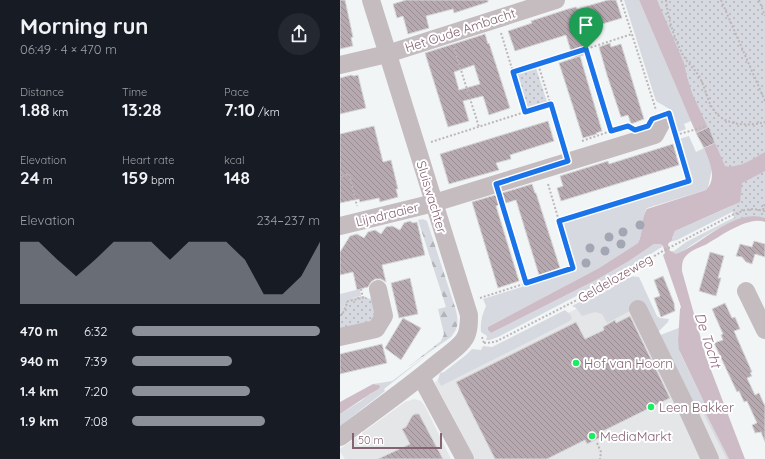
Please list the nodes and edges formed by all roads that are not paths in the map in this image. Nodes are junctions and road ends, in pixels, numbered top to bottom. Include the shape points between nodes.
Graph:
1 (371, 0) edge
2 (556, 0) edge
3 (387, 54) junction
4 (340, 65) edge
5 (667, 127) road end
6 (434, 203) junction
7 (340, 226) edge
8 (369, 289) road end
9 (746, 291) dead end
10 (638, 309) dead end
11 (765, 330) edge
12 (340, 337) edge
13 (421, 377) junction
14 (340, 437) edge
15 (465, 459) edge
16 (710, 459) edge

1 - 3 street, Sluiswachter
2 - 3 street, Het Oude Ambacht
3 - 4 street
3 - 6 street, Sluiswachter
5 - 6 street via 655,135 567,151 543,169
6 - 7 street, Lijndraaier
6 - 13 street, Sluiswachter via 469,315 469,323 464,341
8 - 12 street via 384,316 376,329
9 - 11 street
10 - 16 street
13 - 14 street
13 - 15 street

